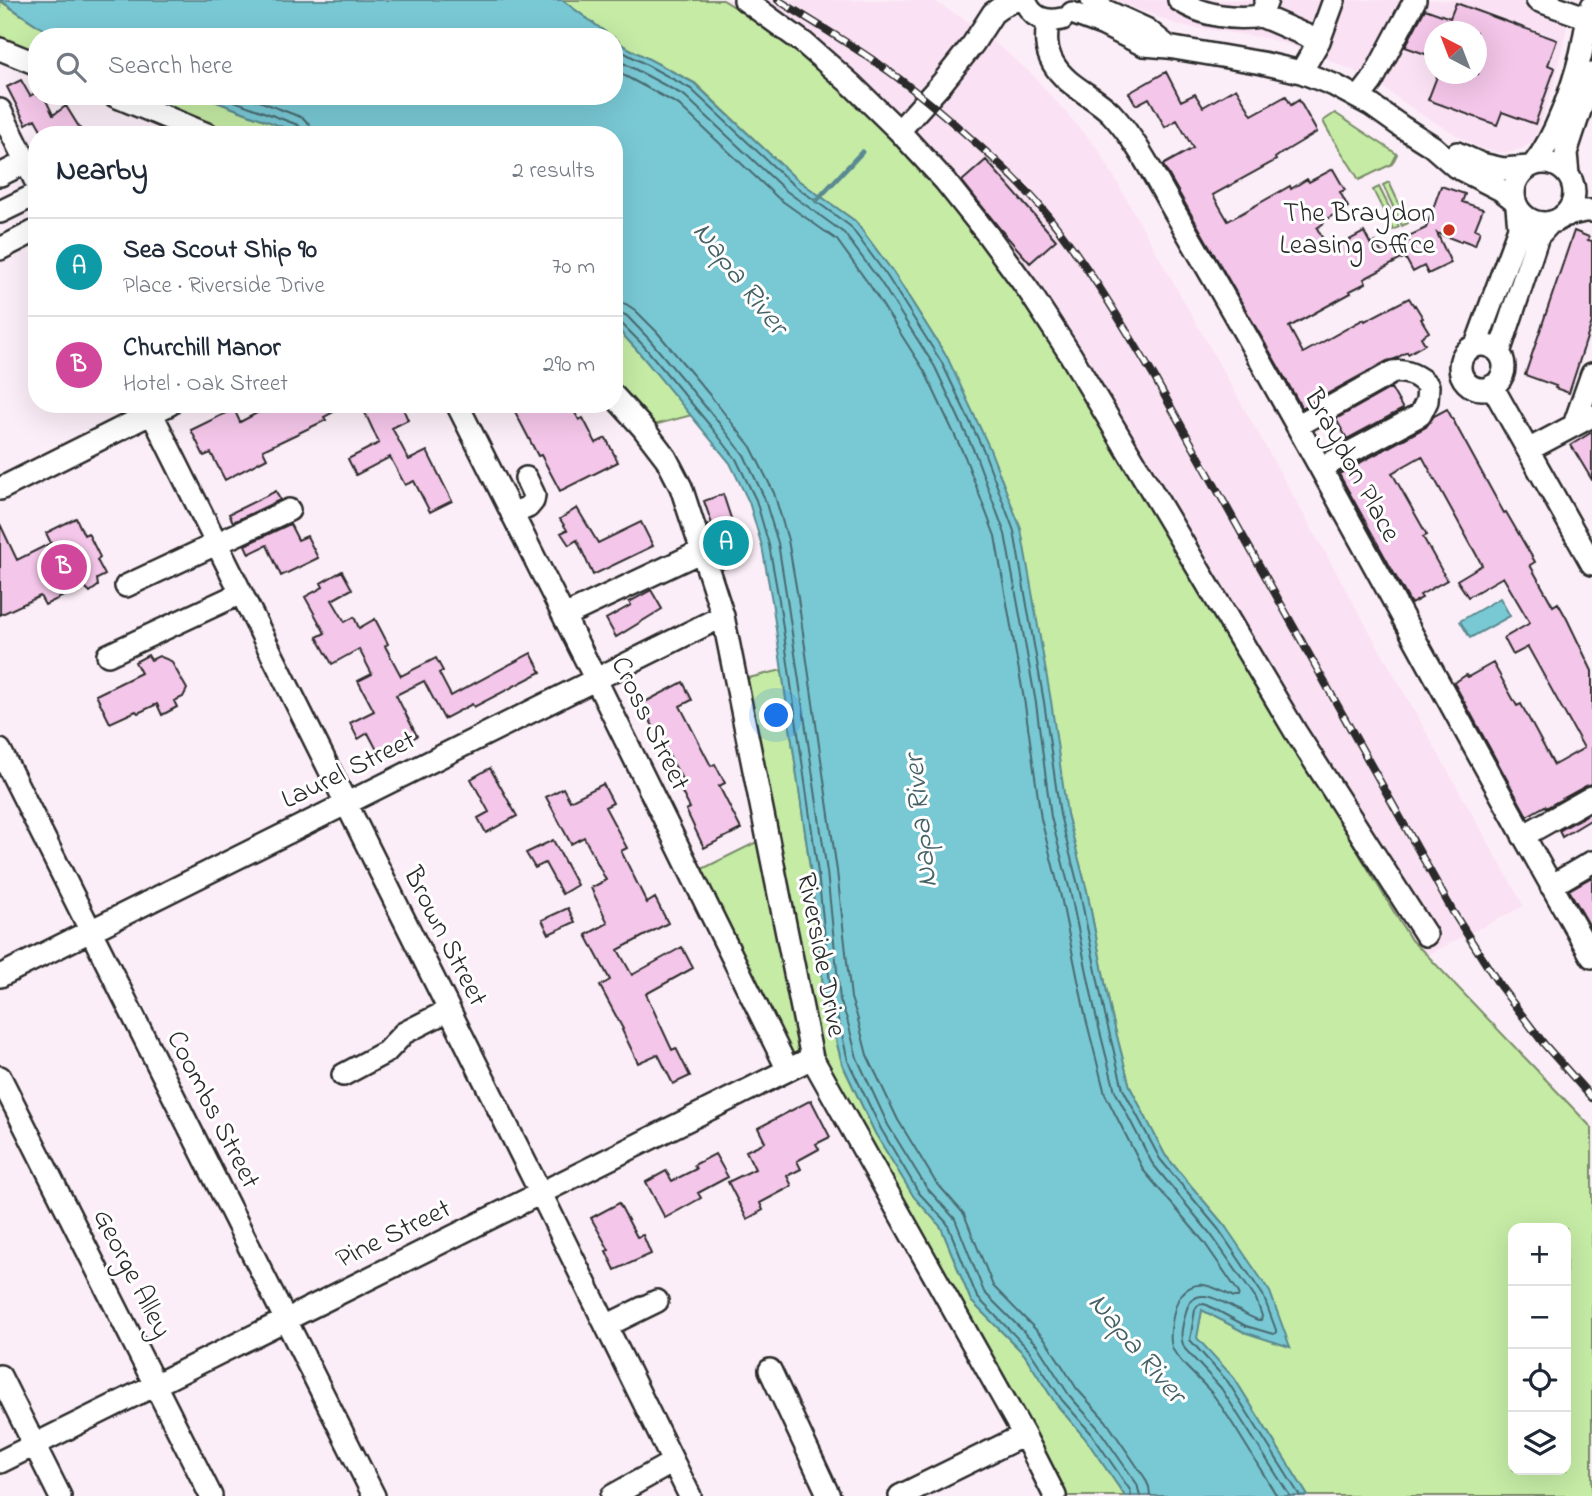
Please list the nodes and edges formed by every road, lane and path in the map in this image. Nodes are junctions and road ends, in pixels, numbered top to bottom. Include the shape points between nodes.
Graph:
1 (745, 0) edge
2 (1016, 0) edge
3 (1025, 0) edge
4 (1092, 0) edge
5 (1179, 0) edge
6 (1335, 0) edge
7 (1415, 0) edge
8 (1537, 0) edge
9 (1075, 6) edge
10 (1264, 8) edge
11 (1590, 12) edge
12 (1048, 21) junction
13 (1319, 41) junction
14 (1168, 47) junction
15 (0, 49) edge
16 (28, 60) edge
17 (1301, 72) junction
18 (1592, 74) edge
19 (1359, 98) junction
20 (137, 105) edge
21 (0, 110) edge
22 (187, 126) edge
23 (899, 131) junction
24 (1432, 145) junction
25 (26, 163) junction
26 (1531, 166) junction
27 (28, 167) edge
28 (0, 175) edge
29 (1569, 178) junction
30 (1592, 193) edge
31 (28, 198) edge
32 (1515, 203) junction
33 (1592, 211) edge
34 (0, 212) edge
35 (1557, 219) junction
36 (28, 235) edge
37 (0, 249) edge
38 (1476, 345) junction
39 (1499, 352) junction
40 (1461, 373) junction
41 (1592, 374) edge
42 (1428, 386) junction
43 (1492, 386) junction
44 (623, 406) edge
45 (145, 413) edge
46 (159, 413) edge
47 (462, 413) edge
48 (1583, 421) edge
49 (1297, 426) junction
50 (1528, 450) junction
51 (1321, 468) junction
52 (526, 478) dead end
53 (0, 489) edge
54 (289, 510) dead end
55 (512, 514) junction
56 (216, 543) junction
57 (702, 551) junction
58 (1592, 564) edge
59 (125, 586) dead end
60 (241, 593) junction
61 (564, 616) junction
62 (723, 616) junction
63 (108, 655) dead end
64 (596, 680) junction
65 (0, 750) edge
66 (1592, 797) edge
67 (346, 804) junction
68 (1523, 836) junction
69 (1592, 862) edge
70 (1551, 886) junction
71 (91, 930) junction
72 (1426, 934) dead end
73 (1592, 957) edge
74 (0, 976) edge
75 (449, 1010) junction
76 (812, 1058) junction
77 (788, 1070) junction
78 (344, 1075) dead end
79 (0, 1077) edge
80 (540, 1193) junction
81 (657, 1301) dead end
82 (286, 1320) junction
83 (606, 1326) junction
84 (770, 1370) dead end
85 (0, 1376) edge
86 (156, 1384) junction
87 (1024, 1435) junction
88 (34, 1445) junction
89 (0, 1462) edge
90 (673, 1462) junction
91 (60, 1496) edge
92 (211, 1496) edge
93 (374, 1496) edge
94 (612, 1496) edge
95 (690, 1496) edge
96 (829, 1496) edge
97 (900, 1496) edge
98 (1055, 1496) edge

1 - 23 street via 804,43
2 - 23 street via 993,13 942,83
3 - 12 street via 1032,13
4 - 14 street via 1146,29
5 - 10 street via 1206,13 1242,19
6 - 13 street
7 - 19 street
8 - 11 street
9 - 12 street via 1061,19
9 - 14 street via 1144,45
10 - 13 street
11 - 26 street via 1573,82 1546,149
12 - 49 street, Braydon Place via 1046,39 1052,62 1064,78 1110,112 1135,145
13 - 17 street
14 - 17 street
15 - 16 street
17 - 19 street
18 - 29 street via 1566,153
19 - 24 street
20 - 22 street
21 - 25 street
23 - 72 street via 945,181 1029,290 1295,731
24 - 26 street via 1503,169
24 - 32 street via 1456,167 1501,190
25 - 27 street
25 - 28 street
26 - 29 street via 1553,164
26 - 32 street via 1516,181
29 - 30 street
29 - 35 street via 1573,199
31 - 34 street
32 - 35 street via 1531,220
32 - 38 street via 1519,228
33 - 35 street
35 - 39 street via 1538,236
36 - 37 street
38 - 39 street via 1489,345
38 - 40 street via 1464,354
39 - 43 street via 1503,374
40 - 42 street
40 - 43 street via 1474,387
41 - 48 street
42 - 49 street via 1408,372 1392,372
42 - 51 street via 1420,415
43 - 50 street
44 - 57 street, Riverside Drive via 666,458 681,487
45 - 53 street
46 - 56 street, Brown Street
47 - 55 street, Cross Street
48 - 50 street
49 - 51 street, Braydon Place
50 - 58 street
51 - 68 street, Braydon Place
52 - 55 street via 533,501
54 - 56 street
55 - 61 street, Cross Street
56 - 59 street
56 - 60 street, Brown Street
57 - 61 street
57 - 62 street, Riverside Drive
60 - 63 street
60 - 67 street, Brown Street
61 - 64 street, Cross Street
62 - 64 street, Laurel Street
62 - 76 street, Riverside Drive
64 - 67 street, Laurel Street
64 - 77 street, Cross Street
65 - 71 street, Coombs Street
66 - 68 street
67 - 71 street, Laurel Street
67 - 75 street, Brown Street
68 - 70 street, Braydon Place
69 - 70 street
70 - 73 street, Braydon Place
71 - 74 street, Laurel Street
71 - 82 street, Coombs Street
75 - 78 street via 404,1033 386,1052
75 - 80 street, Brown Street
76 - 77 street, Pine Street
76 - 87 street, Riverside Drive
77 - 80 street, Pine Street
79 - 86 street, George Alley
80 - 82 street, Pine Street
80 - 83 street, Brown Street
81 - 83 street
82 - 86 street, Pine Street
82 - 93 street, Coombs Street
83 - 90 street, Brown Street
84 - 96 street
85 - 88 street
86 - 88 street, Pine Street
86 - 92 street, George Alley
87 - 97 street
87 - 98 street, Riverside Drive
88 - 89 street, Pine Street
88 - 91 street
90 - 94 street
90 - 95 street, Brown Street

